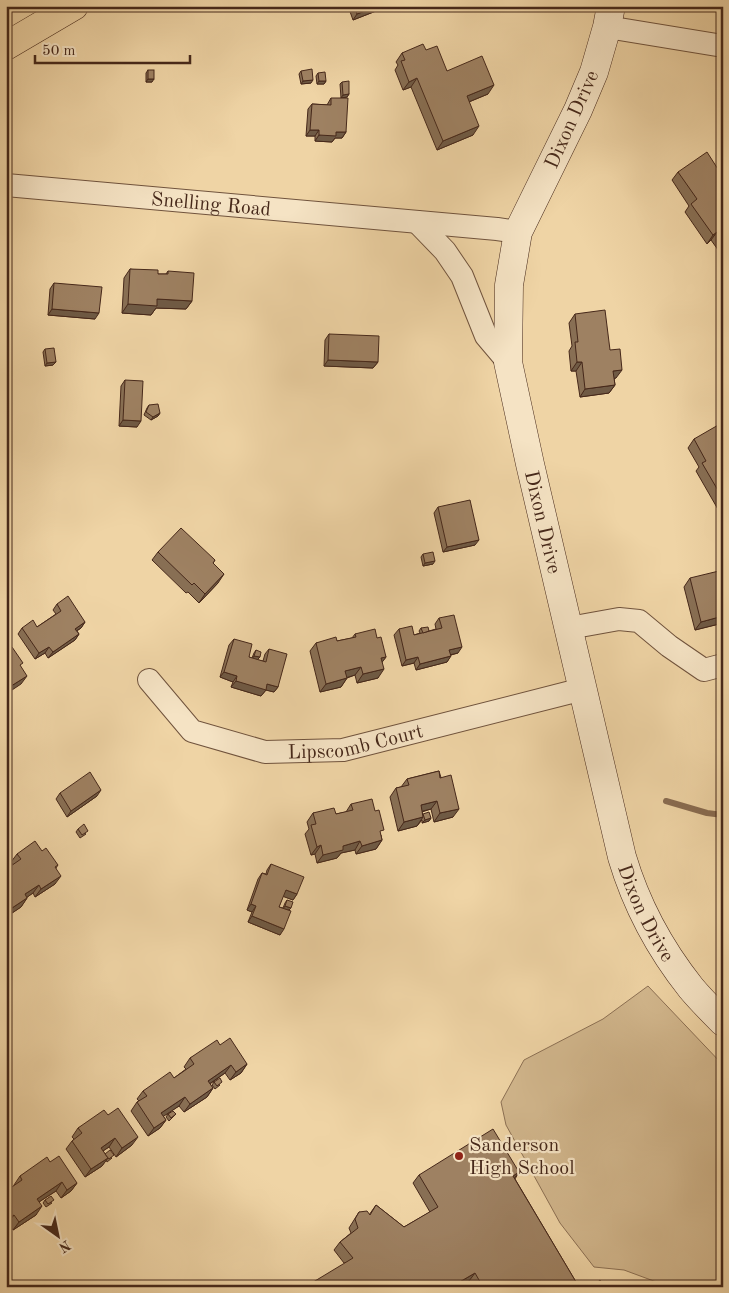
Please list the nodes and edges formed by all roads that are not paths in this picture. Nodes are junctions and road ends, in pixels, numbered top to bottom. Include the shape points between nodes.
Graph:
1 (74, 6) edge
2 (609, 16) edge
3 (6, 46) edge
4 (723, 46) edge
5 (6, 185) edge
6 (417, 222) junction
7 (518, 232) junction
8 (508, 362) junction
9 (569, 628) junction
10 (723, 665) edge
11 (149, 680) dead end
12 (583, 688) junction
13 (723, 1022) edge

1 - 3 main road
2 - 4 street
2 - 7 street, Dixon Drive via 594,72
5 - 6 street, Snelling Road
6 - 7 street, Snelling Road
6 - 8 street via 445,250 462,276 486,336
7 - 8 street, Dixon Drive via 509,284
8 - 9 street, Dixon Drive
9 - 10 street via 619,619 639,621 704,670
9 - 12 street, Dixon Drive
11 - 12 street, Lipscomb Court via 192,731 266,752 343,750
12 - 13 street, Dixon Drive via 628,878 670,960 692,990

